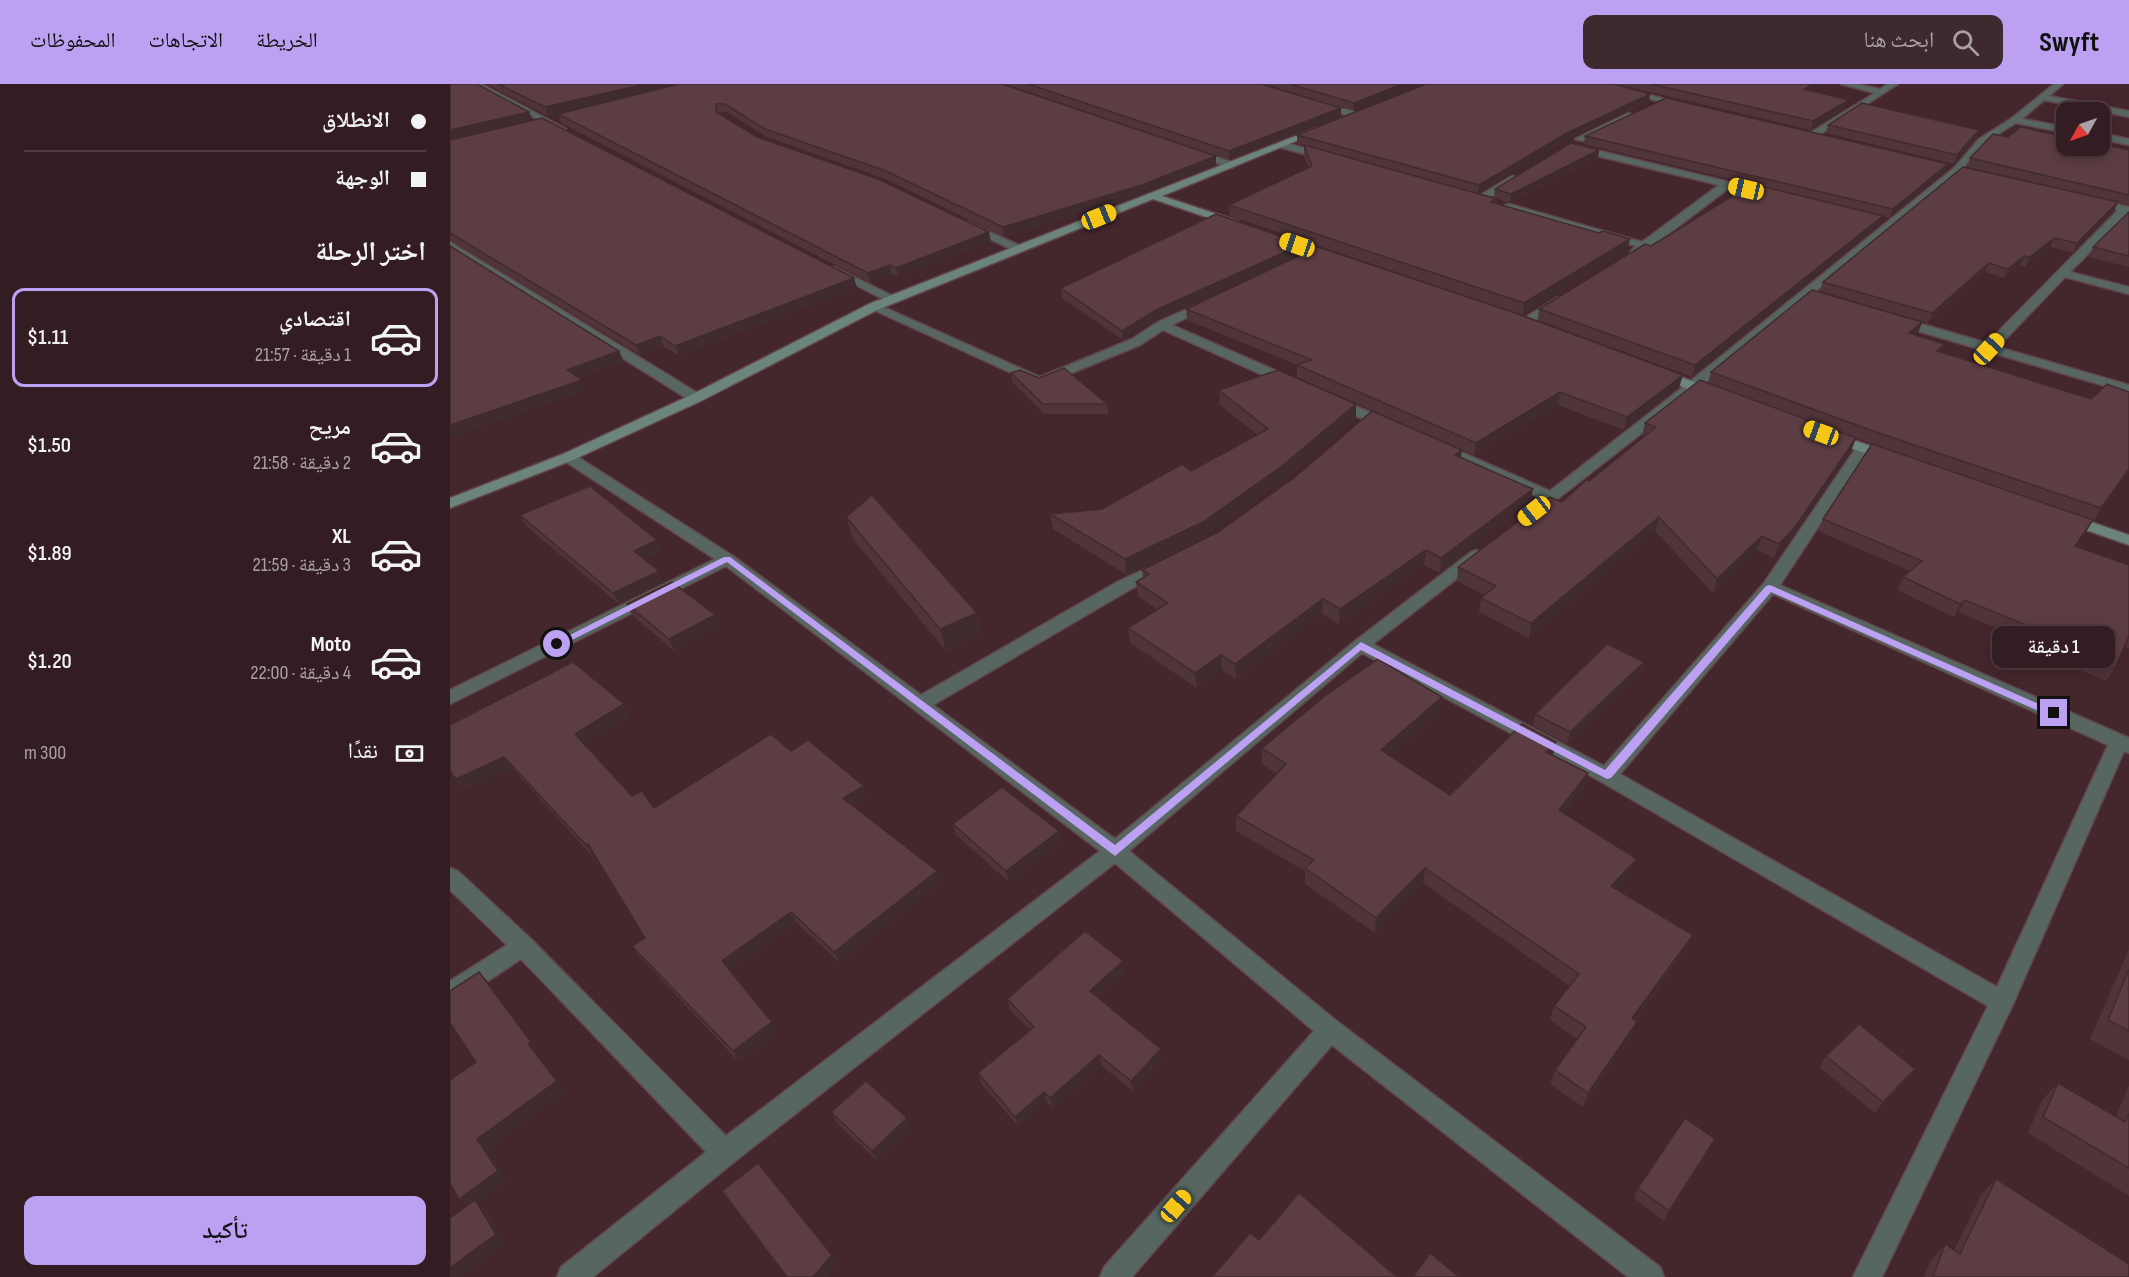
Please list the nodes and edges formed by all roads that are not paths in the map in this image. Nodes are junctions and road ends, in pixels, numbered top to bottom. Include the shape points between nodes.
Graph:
1 (475, 84) edge
2 (1596, 84) edge
3 (1845, 84) edge
4 (1894, 84) edge
5 (2059, 84) edge
6 (1883, 92) junction
7 (2041, 97) junction
8 (1663, 100) junction
9 (1313, 103) edge
10 (1698, 108) edge
11 (2129, 114) edge
12 (557, 117) edge
13 (2015, 120) junction
14 (540, 122) junction
15 (2056, 128) edge
16 (1802, 132) edge
17 (1813, 135) junction
18 (576, 136) edge
19 (1824, 138) edge
20 (2110, 138) edge
21 (2129, 142) edge
22 (1282, 145) junction
23 (1188, 150) edge
24 (1338, 160) edge
25 (1232, 165) junction
26 (1520, 176) edge
27 (1726, 184) junction
28 (1153, 196) junction
29 (1470, 196) edge
30 (1781, 197) edge
31 (2080, 198) edge
32 (1481, 199) junction
33 (1492, 202) edge
34 (1503, 205) edge
35 (2127, 209) edge
36 (956, 219) edge
37 (450, 245) edge
38 (1646, 246) junction
39 (1018, 249) junction
40 (1317, 252) junction
41 (1625, 258) edge
42 (1297, 262) edge
43 (1350, 263) edge
44 (828, 267) edge
45 (2061, 273) junction
46 (2129, 291) edge
47 (1565, 297) edge
48 (1220, 298) edge
49 (891, 299) junction
50 (873, 307) junction
51 (1886, 317) edge
52 (1524, 322) edge
53 (1162, 325) junction
54 (1989, 349) junction
55 (1648, 369) edge
56 (1692, 386) junction
57 (1304, 388) edge
58 (2129, 389) edge
59 (696, 398) junction
60 (1325, 398) edge
61 (1725, 398) edge
62 (1401, 431) edge
63 (1821, 433) edge
64 (1422, 440) edge
65 (1863, 448) junction
66 (568, 457) junction
67 (1896, 460) edge
68 (1551, 497) junction
69 (450, 503) edge
70 (2051, 513) edge
71 (1515, 525) edge
72 (2129, 540) edge
73 (1487, 546) edge
74 (1178, 558) edge
75 (727, 559) junction
76 (1770, 588) junction
77 (1361, 645) junction
78 (450, 698) edge
79 (920, 704) junction
80 (2124, 744) edge
81 (1607, 776) junction
82 (1115, 851) junction
83 (450, 877) edge
84 (523, 946) junction
85 (450, 994) edge
86 (2002, 1002) junction
87 (1330, 1030) junction
88 (725, 1153) junction
89 (571, 1277) edge
90 (1114, 1277) edge
91 (1650, 1277) edge
92 (1867, 1277) edge

1 - 14 street
2 - 8 street
3 - 6 street
4 - 6 street
5 - 7 street
6 - 17 street
7 - 11 street
7 - 13 street
8 - 10 street
8 - 27 street via 1568,146
9 - 22 street via 1361,113
12 - 14 street
13 - 15 street
13 - 56 street via 1989,133 1957,170 1885,222 1811,294
14 - 18 street
16 - 17 street
17 - 19 street
20 - 21 street
22 - 24 street
22 - 25 street
23 - 25 street
25 - 28 street
26 - 32 street
27 - 30 street
27 - 38 street
28 - 39 street
28 - 40 street
29 - 32 street
31 - 35 street
32 - 33 street
34 - 38 street
35 - 45 street
36 - 39 street
37 - 59 street
38 - 41 street
39 - 49 street
40 - 42 street
40 - 43 street
44 - 49 street
45 - 46 street
45 - 54 street
47 - 52 street
48 - 53 street
49 - 50 street
50 - 53 street via 1040,382 1136,342
50 - 59 street
51 - 54 street
53 - 57 street
54 - 58 street
55 - 56 street
56 - 61 street
56 - 68 street
59 - 66 street
60 - 62 street via 1364,421
63 - 65 street
64 - 68 street
65 - 67 street
65 - 76 street
66 - 69 street
66 - 75 street
68 - 71 street
70 - 72 street
73 - 77 street
74 - 79 street
75 - 78 street
75 - 79 street
76 - 80 street
76 - 81 street
77 - 81 street
77 - 82 street
79 - 82 street
80 - 86 street
81 - 86 street
82 - 87 street
82 - 88 street
83 - 84 street
84 - 85 street
84 - 88 street
86 - 92 street
87 - 90 street
87 - 91 street
88 - 89 street

